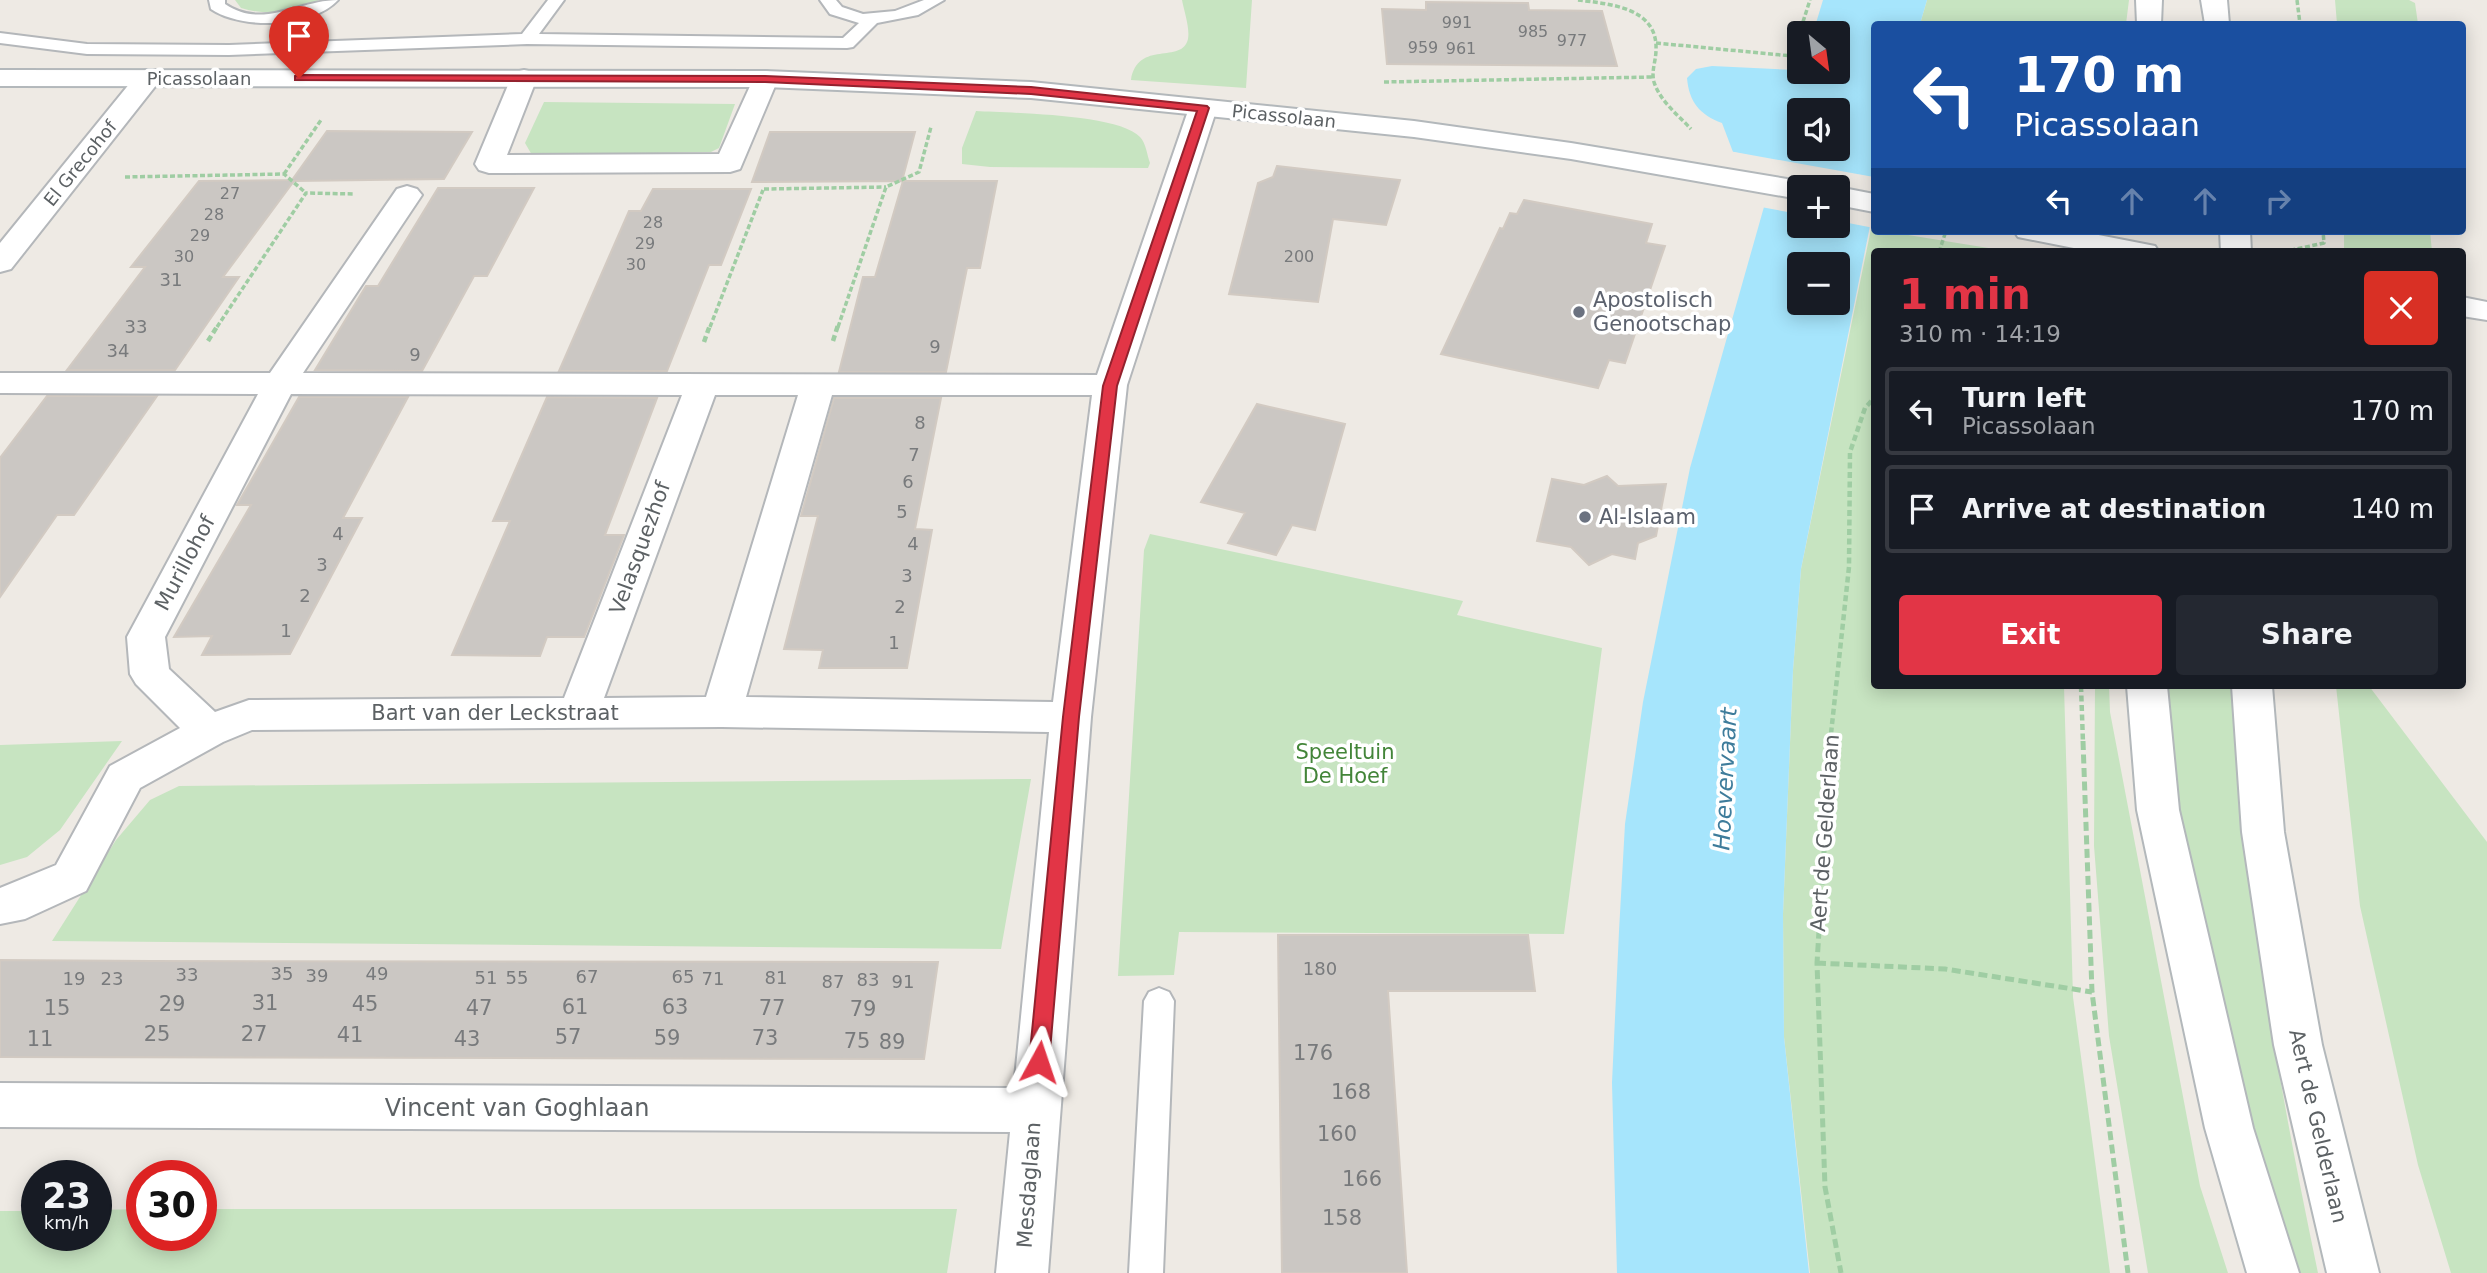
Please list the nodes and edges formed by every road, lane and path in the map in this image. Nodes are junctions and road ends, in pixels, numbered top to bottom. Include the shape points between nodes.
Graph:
1 (217, 0) edge
2 (330, 0) edge
3 (556, 0) edge
4 (828, 0) edge
5 (936, 0) edge
6 (1578, 0) edge
7 (1810, 0) edge
8 (2149, 0) edge
9 (2214, 0) edge
10 (2297, 0) edge
11 (257, 19) junction
12 (872, 19) junction
13 (2149, 21) edge
14 (2217, 21) edge
15 (2300, 21) edge
16 (0, 38) edge
17 (527, 39) junction
18 (1657, 43) junction
19 (229, 50) junction
20 (1653, 77) junction
21 (0, 78) edge
22 (148, 78) junction
23 (349, 78) junction
24 (524, 78) junction
25 (765, 79) junction
26 (1379, 82) dead end
27 (941, 86) junction
28 (1203, 108) junction
29 (284, 174) junction
30 (1710, 174) junction
31 (68, 178) junction
32 (886, 187) junction
33 (1787, 188) edge
34 (306, 193) junction
35 (407, 195) joint
36 (1850, 198) edge
37 (1871, 202) edge
38 (2058, 235) edge
39 (2323, 235) edge
40 (2138, 246) edge
41 (2301, 248) edge
42 (4, 253) edge
43 (2466, 307) edge
44 (2487, 311) edge
45 (0, 383) edge
46 (180, 383) junction
47 (280, 383) junction
48 (694, 385) junction
49 (818, 385) junction
50 (1110, 386) junction
51 (1871, 401) edge
52 (2081, 689) edge
53 (2147, 689) edge
54 (2252, 689) edge
55 (579, 712) junction
56 (722, 712) junction
57 (1071, 717) junction
58 (209, 731) junction
59 (0, 906) edge
60 (1817, 963) junction
61 (2092, 992) junction
62 (1159, 1001) dead end
63 (0, 1105) edge
64 (1034, 1110) junction
65 (1022, 1273) edge
66 (1146, 1273) edge
67 (1841, 1273) edge
68 (2128, 1273) edge
69 (2273, 1273) edge
70 (2353, 1273) edge

1 - 11 lane via 225,13
2 - 11 lane via 300,13
3 - 17 lane
4 - 12 lane via 839,12
5 - 12 lane via 910,14
6 - 18 path via 1635,11 1647,19
7 - 18 path via 1792,56
8 - 13 street
9 - 14 street
10 - 15 path
11 - 19 lane
12 - 17 lane via 847,43
16 - 19 lane via 87,49
17 - 19 lane
18 - 20 path
20 - 26 path
20 - 30 path via 1670,109 1696,135
21 - 22 street, Picassolaan
22 - 23 street, Picassolaan
22 - 31 street, El Grecohof
23 - 24 street, Picassolaan
23 - 29 path
24 - 25 street, Picassolaan
24 - 25 street via 489,164 730,163
25 - 27 street, Picassolaan
27 - 28 street, Picassolaan via 1031,90
27 - 32 path via 919,172
28 - 30 street, Picassolaan via 1414,129
28 - 50 street, Mesdaglaan
29 - 31 path
29 - 34 path
30 - 33 street, Picassolaan
31 - 42 street, El Grecohof
32 - 48 path via 763,189
32 - 49 path
34 - 35 path
34 - 46 path
35 - 47 street, Murillohof
36 - 37 street
38 - 40 street
39 - 41 path via 2324,243
43 - 44 street
45 - 46 street
46 - 47 street
47 - 48 street
47 - 58 street, Murillohof via 146,637 150,674
48 - 49 street
48 - 55 street, Velasquezhof
49 - 50 street
49 - 56 street
50 - 57 street, Mesdaglaan
51 - 60 path, Aert de Gelderlaan via 1850,452 1849,567 1833,701
52 - 61 path
53 - 69 street via 2158,810 2229,1128
54 - 70 street, Aert de Gelderlaan via 2263,832 2298,1045
55 - 56 street, Bart van der Leckstraat
55 - 58 street, Bart van der Leckstraat via 249,715
56 - 57 street, Bart van der Leckstraat
57 - 64 street, Mesdaglaan
58 - 59 street, Bart van der Leckstraat via 125,778 71,878
60 - 61 path via 1963,971
60 - 67 path, Aert de Gelderlaan via 1825,1187
61 - 68 path
62 - 66 lane
63 - 64 street, Vincent van Goghlaan
64 - 65 street, Mesdaglaan

